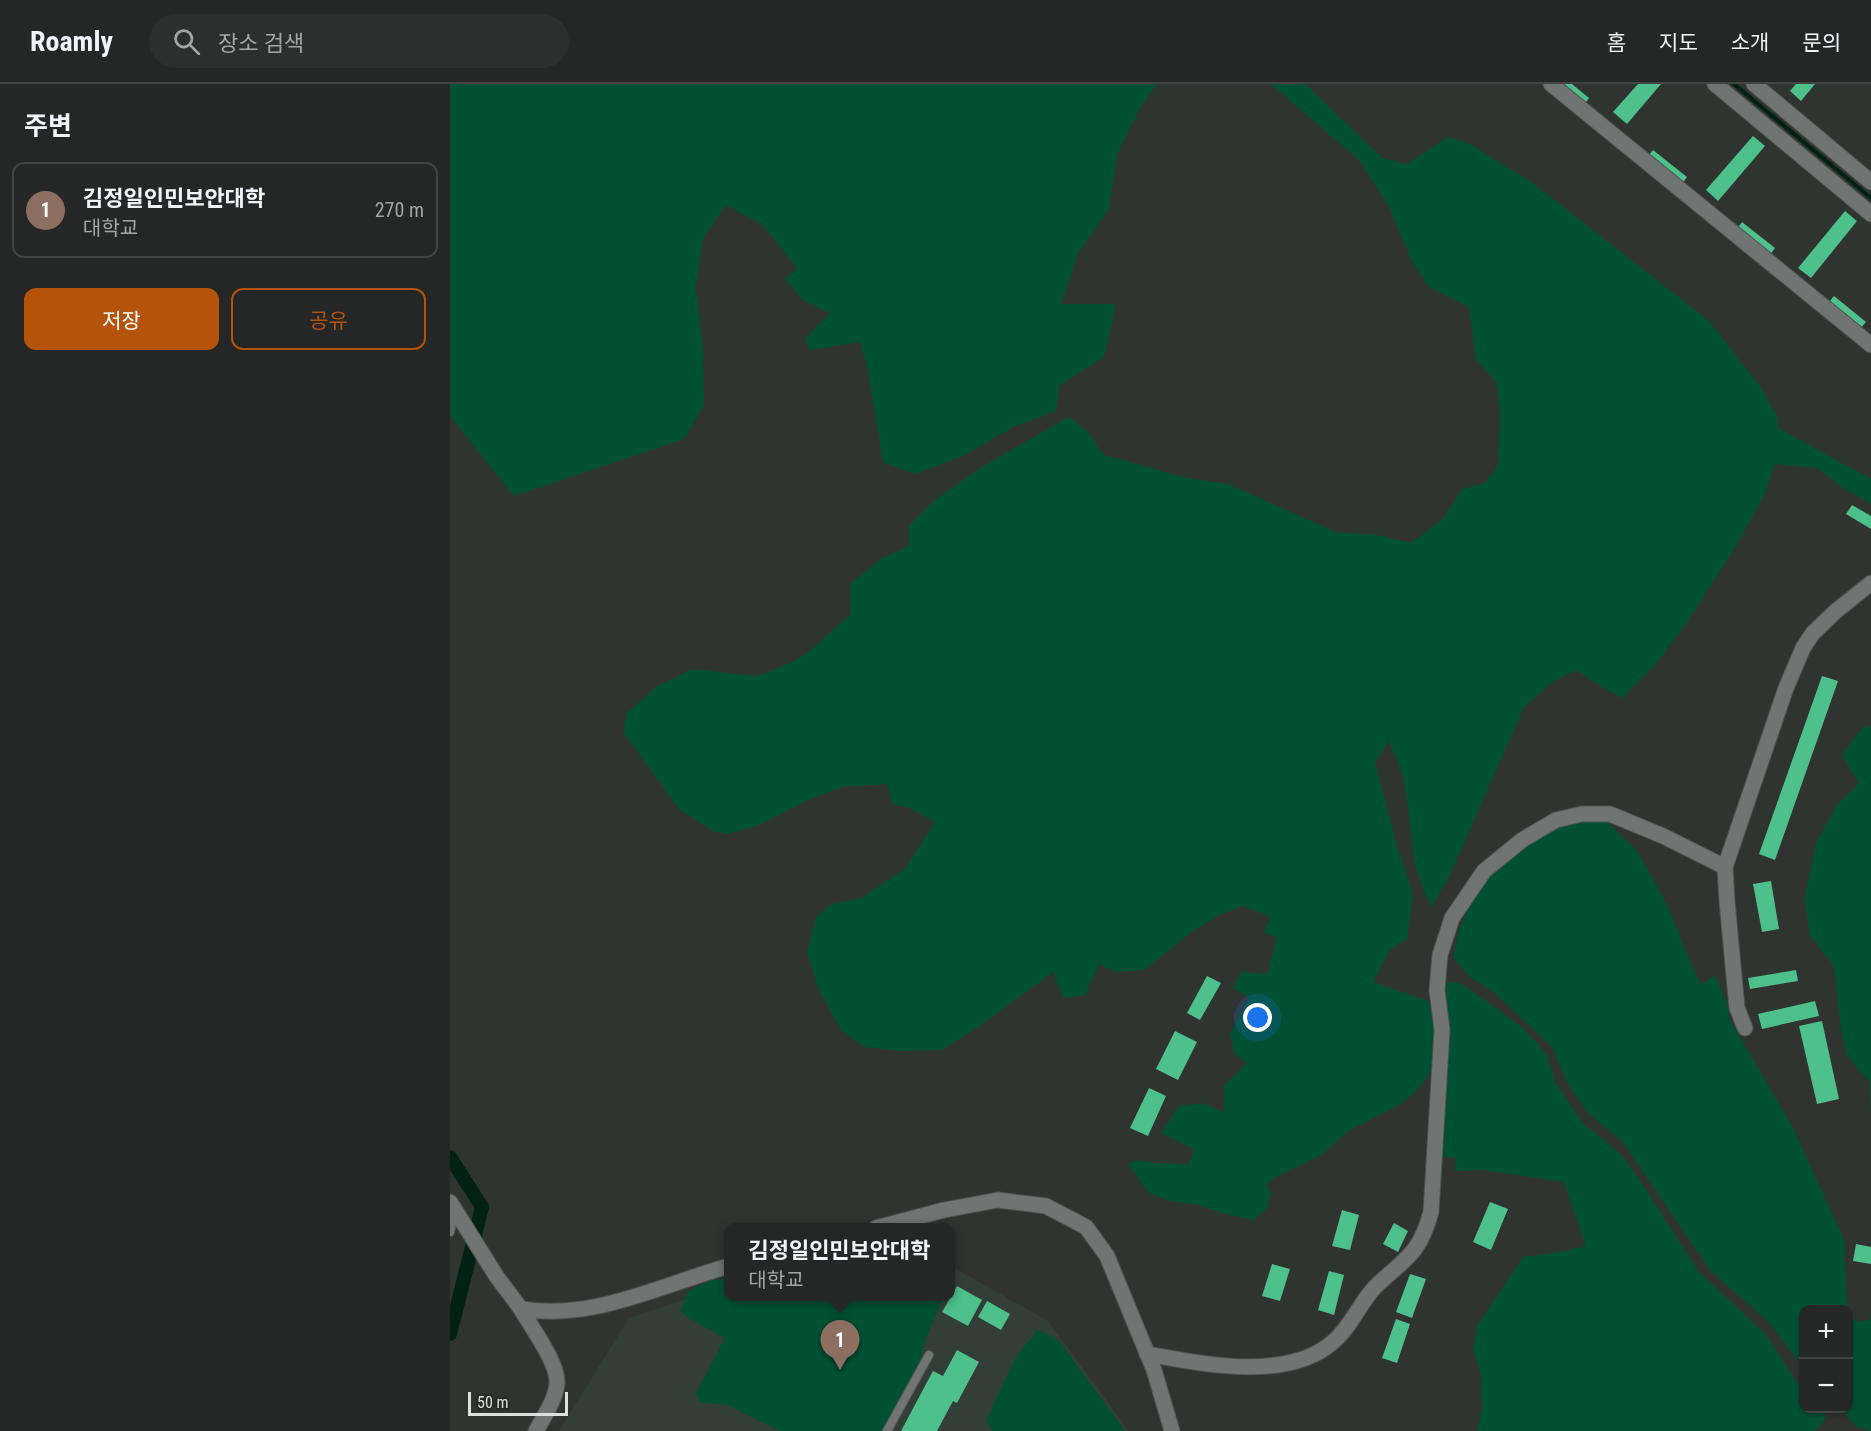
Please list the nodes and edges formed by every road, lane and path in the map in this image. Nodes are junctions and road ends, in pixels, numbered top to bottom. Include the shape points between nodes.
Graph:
1 (1551, 84) edge
2 (1715, 84) edge
3 (1754, 84) edge
4 (1871, 182) edge
5 (1871, 214) edge
6 (1871, 345) edge
7 (1871, 583) edge
8 (1725, 867) junction
9 (1745, 1028) dead end
10 (452, 1206) edge
11 (892, 1223) edge
12 (450, 1232) edge
13 (724, 1267) edge
14 (521, 1309) junction
15 (1147, 1354) junction
16 (929, 1355) dead end
17 (536, 1431) edge
18 (887, 1431) edge
19 (1172, 1431) edge

1 - 6 street
2 - 5 street
3 - 4 street
7 - 8 street via 1836,611 1803,648
8 - 9 street via 1737,1008
8 - 15 street via 1610,814 1582,814 1556,820 1522,840 1484,871 1452,918 1440,955 1437,990 1442,1030 1431,1212 1417,1248 1374,1288 1334,1341 1314,1356 1296,1362 1242,1366 1193,1363
10 - 12 lane
10 - 14 street
11 - 15 street via 998,1200 1046,1206 1086,1227 1107,1256
13 - 14 street via 575,1311 543,1313
14 - 17 street via 552,1362 557,1382
15 - 19 street
16 - 18 lane

